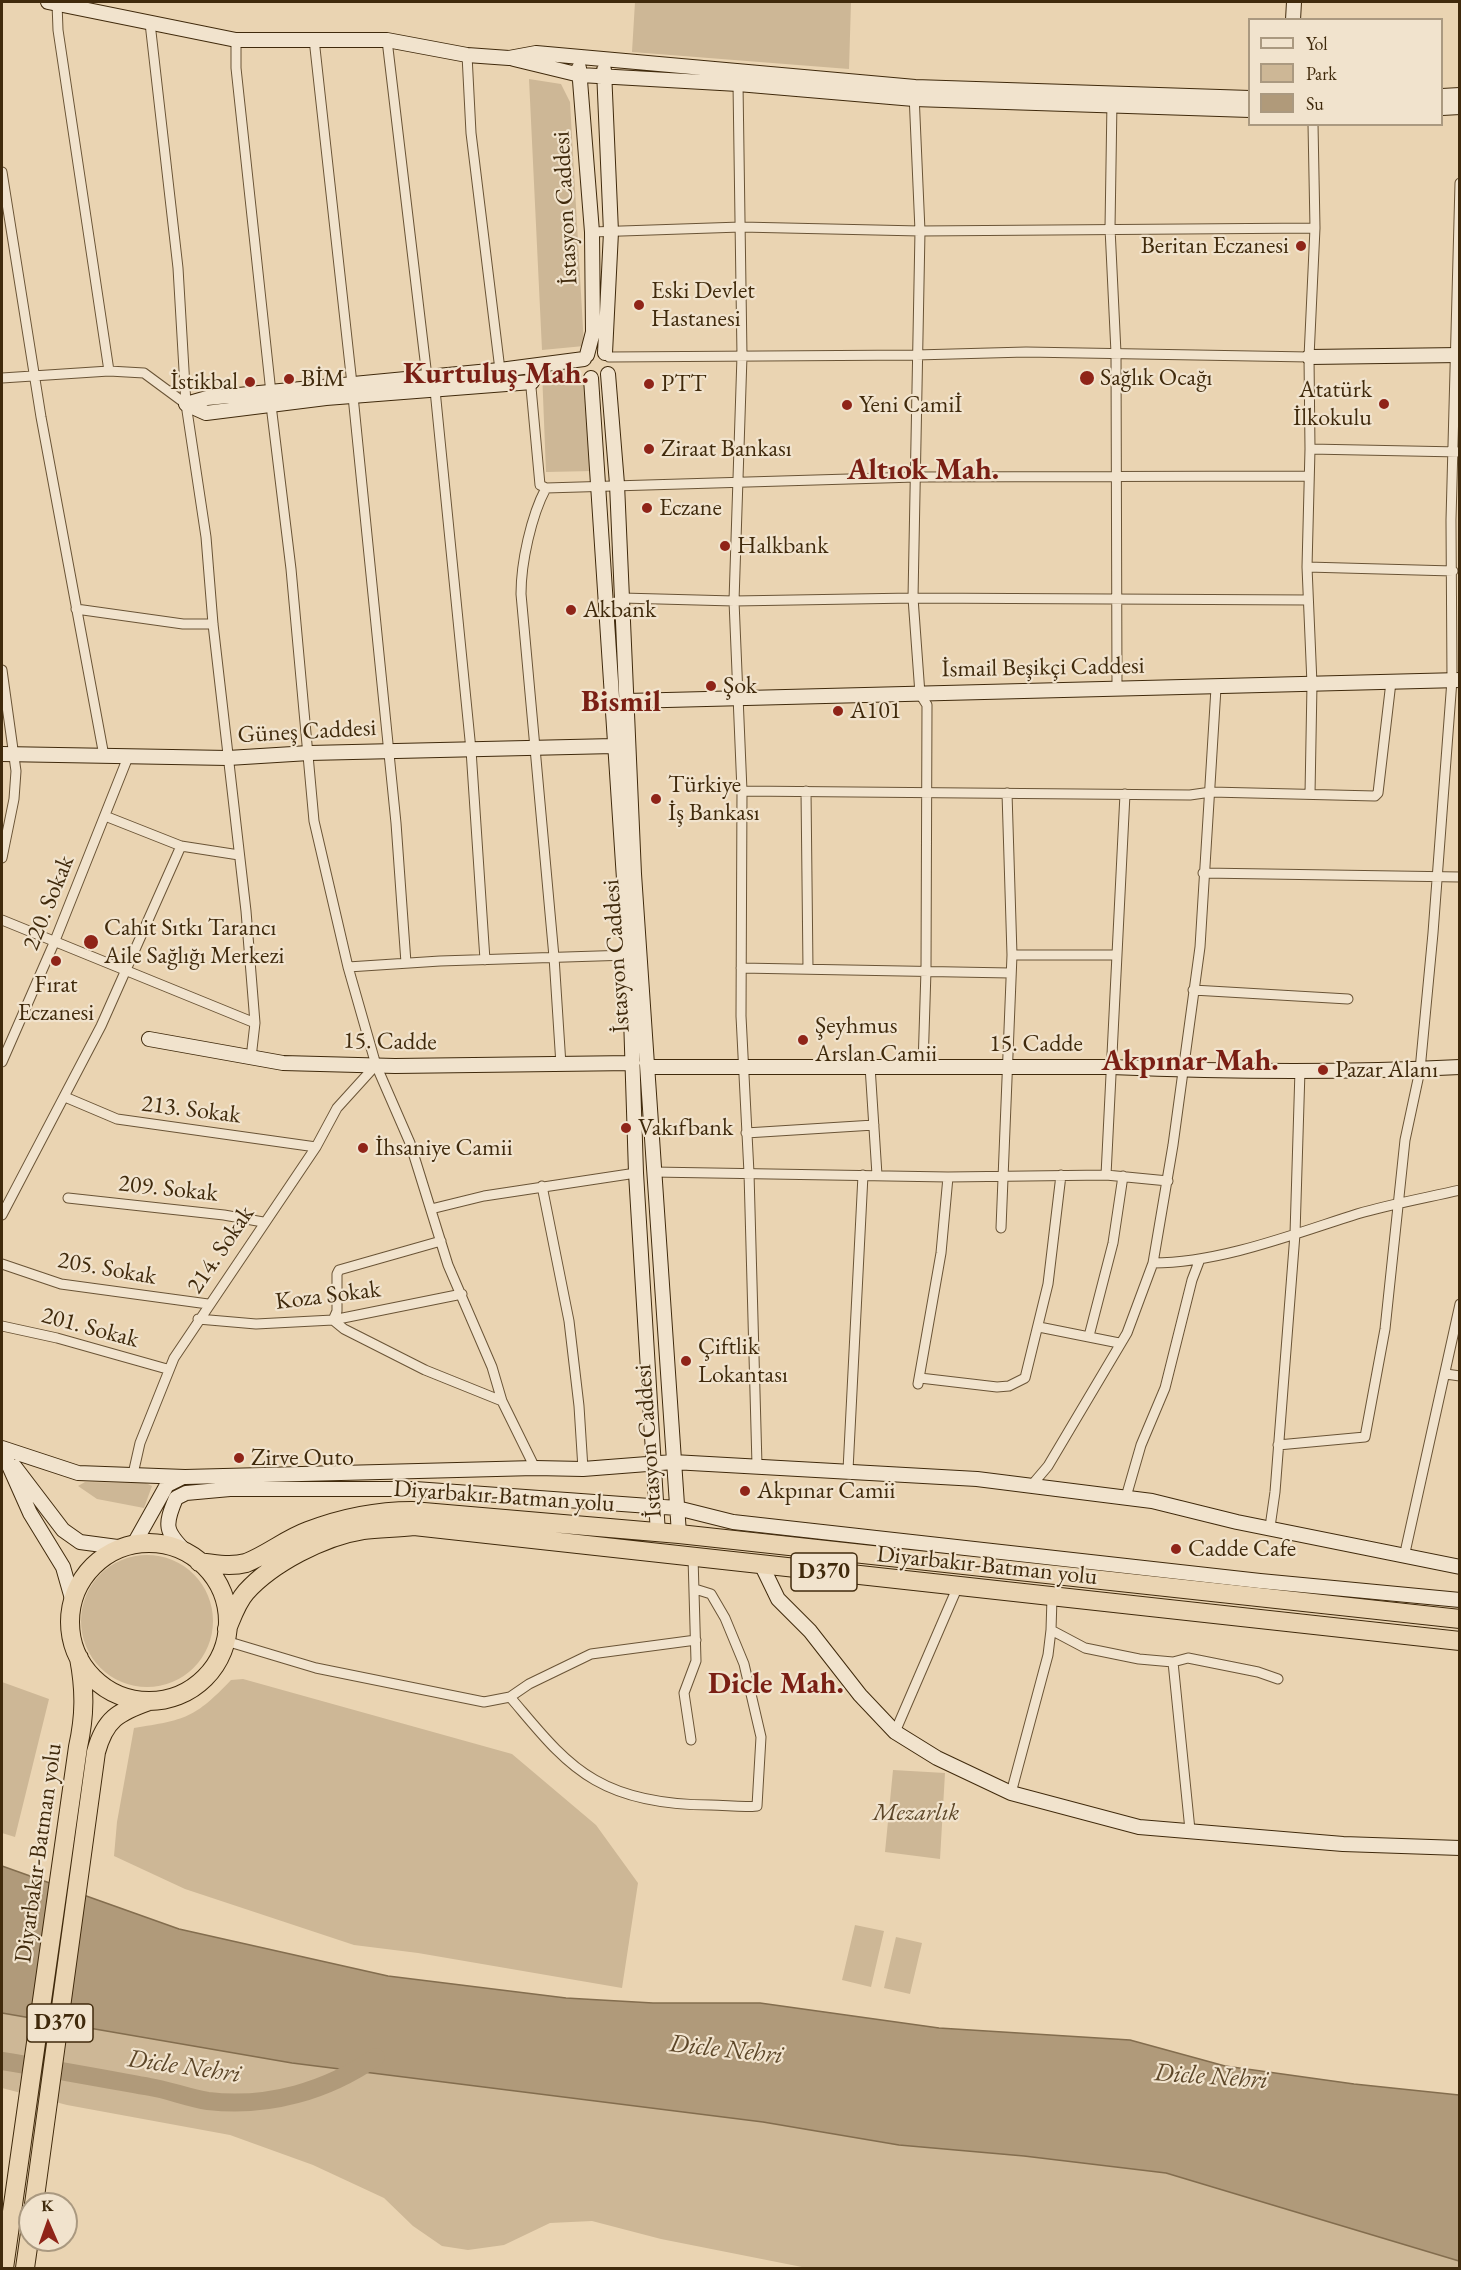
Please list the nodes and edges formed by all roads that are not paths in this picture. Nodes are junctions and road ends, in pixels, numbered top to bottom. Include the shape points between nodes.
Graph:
1 (53, 2) edge
2 (1294, 2) edge
3 (1293, 18) edge
4 (150, 23) junction
5 (314, 39) junction
6 (236, 40) junction
7 (387, 40) junction
8 (467, 55) junction
9 (578, 57) junction
10 (509, 58) junction
11 (604, 58) junction
12 (580, 75) junction
13 (604, 77) junction
14 (738, 84) junction
15 (914, 93) junction
16 (1460, 95) edge
17 (1443, 96) edge
18 (1248, 98) edge
19 (1112, 99) junction
20 (1460, 107) edge
21 (1443, 108) edge
22 (1248, 110) edge
23 (1313, 126) edge
24 (2, 172) edge
25 (1460, 183) edge
26 (741, 227) junction
27 (1110, 228) junction
28 (1315, 228) junction
29 (920, 231) junction
30 (592, 232) junction
31 (610, 232) junction
32 (1116, 353) junction
33 (607, 355) junction
34 (916, 355) junction
35 (1458, 355) edge
36 (742, 356) junction
37 (586, 357) junction
38 (1309, 357) junction
39 (529, 366) junction
40 (500, 370) junction
41 (109, 371) junction
42 (34, 374) junction
43 (608, 374) junction
44 (427, 377) junction
45 (2, 378) edge
46 (591, 378) junction
47 (532, 382) junction
48 (352, 390) junction
49 (435, 390) junction
50 (271, 399) junction
51 (186, 404) junction
52 (1310, 449) junction
53 (1457, 452) edge
54 (1115, 475) junction
55 (1309, 476) junction
56 (916, 477) junction
57 (736, 482) junction
58 (617, 484) junction
59 (598, 485) junction
60 (546, 488) junction
61 (1307, 567) junction
62 (1453, 571) junction
63 (622, 598) junction
64 (914, 598) junction
65 (1117, 598) junction
66 (1308, 600) junction
67 (734, 601) junction
68 (76, 609) junction
69 (213, 624) junction
70 (2, 670) edge
71 (1456, 680) edge
72 (1391, 682) junction
73 (1312, 684) junction
74 (1216, 688) junction
75 (1117, 689) junction
76 (920, 694) junction
77 (738, 698) junction
78 (627, 701) junction
79 (614, 746) junction
80 (535, 747) junction
81 (471, 750) junction
82 (387, 751) junction
83 (309, 753) junction
84 (8, 754) edge
85 (104, 756) junction
86 (128, 757) junction
87 (228, 758) junction
88 (742, 791) junction
89 (806, 791) junction
90 (926, 792) junction
91 (1212, 792) junction
92 (1007, 793) junction
93 (1125, 794) junction
94 (1310, 794) junction
95 (105, 816) junction
96 (181, 846) junction
97 (239, 855) junction
98 (2, 858) edge
99 (1203, 873) junction
100 (1437, 875) junction
101 (1460, 877) edge
102 (2, 920) edge
103 (54, 943) junction
104 (629, 955) junction
105 (1012, 955) junction
106 (1116, 955) junction
107 (554, 957) junction
108 (486, 960) junction
109 (406, 963) junction
110 (348, 967) junction
111 (741, 968) junction
112 (808, 969) junction
113 (926, 970) junction
114 (125, 971) junction
115 (1010, 973) junction
116 (1193, 990) junction
117 (1347, 999) dead end
118 (255, 1023) junction
119 (149, 1040) dead end
120 (251, 1058) junction
121 (2, 1062) edge
122 (633, 1064) junction
123 (376, 1065) junction
124 (561, 1065) junction
125 (648, 1066) junction
126 (870, 1066) junction
127 (923, 1066) junction
128 (1008, 1066) junction
129 (744, 1067) junction
130 (1112, 1067) junction
131 (1460, 1067) edge
132 (1184, 1070) junction
133 (1300, 1070) junction
134 (1420, 1070) junction
135 (65, 1097) junction
136 (874, 1125) junction
137 (746, 1132) junction
138 (316, 1147) junction
139 (654, 1172) junction
140 (636, 1173) junction
141 (749, 1173) junction
142 (863, 1175) junction
143 (1060, 1175) junction
144 (1106, 1175) junction
145 (877, 1176) junction
146 (1003, 1176) junction
147 (1123, 1176) junction
148 (948, 1177) junction
149 (1168, 1181) junction
150 (542, 1186) junction
151 (1460, 1190) edge
152 (68, 1198) dead end
153 (1400, 1203) junction
154 (431, 1209) junction
155 (2, 1215) edge
156 (263, 1222) junction
157 (1001, 1228) dead end
158 (1295, 1234) junction
159 (441, 1241) junction
160 (1200, 1259) junction
161 (1154, 1263) junction
162 (2, 1264) edge
163 (462, 1294) junction
164 (208, 1304) junction
165 (1460, 1304) edge
166 (198, 1319) junction
167 (333, 1320) junction
168 (2, 1326) edge
169 (1039, 1327) junction
170 (1089, 1336) junction
171 (1119, 1343) junction
172 (167, 1369) junction
173 (1446, 1374) junction
174 (1460, 1376) edge
175 (502, 1401) junction
176 (1278, 1445) junction
177 (2, 1449) edge
178 (673, 1462) junction
179 (655, 1463) junction
180 (757, 1465) junction
181 (535, 1468) junction
182 (583, 1469) junction
183 (848, 1470) junction
184 (133, 1474) junction
185 (185, 1476) junction
186 (1031, 1486) junction
187 (1126, 1497) junction
188 (656, 1507) junction
189 (677, 1508) junction
190 (1270, 1527) junction
191 (658, 1534) junction
192 (679, 1534) junction
193 (130, 1546) junction
194 (192, 1557) junction
195 (693, 1557) junction
196 (1404, 1557) junction
197 (762, 1566) junction
198 (1460, 1567) edge
199 (958, 1586) junction
200 (695, 1589) junction
201 (1052, 1598) junction
202 (1460, 1600) edge
203 (73, 1602) junction
204 (1460, 1619) edge
205 (1051, 1630) junction
206 (226, 1635) junction
207 (696, 1640) junction
208 (1460, 1641) edge
209 (79, 1658) junction
210 (1173, 1662) junction
211 (1278, 1679) dead end
212 (510, 1697) junction
213 (149, 1701) junction
214 (895, 1732) junction
215 (691, 1740) dead end
216 (1011, 1793) junction
217 (1190, 1830) junction
218 (1460, 1848) edge
219 (36, 2192) edge
220 (27, 2252) edge
221 (4, 2268) edge
222 (25, 2268) edge

1 - 4 street
1 - 41 street
2 - 3 street
4 - 6 street
4 - 51 street via 178,268
5 - 6 street
5 - 7 street
5 - 48 street
6 - 50 street
7 - 8 street
7 - 44 street
8 - 10 street
8 - 40 street via 471,133
9 - 10 street via 536,53
9 - 11 street
9 - 12 street, İstasyon Caddesi
10 - 12 street
11 - 13 street, İstasyon Caddesi
11 - 15 street
12 - 13 street
12 - 30 street, İstasyon Caddesi
13 - 14 street
13 - 31 street, İstasyon Caddesi
14 - 15 street
14 - 26 street
15 - 19 street
15 - 29 street
16 - 17 street
18 - 19 street
19 - 22 street
19 - 27 street
20 - 21 street
23 - 28 street
24 - 42 street
25 - 35 street
26 - 29 street
26 - 31 street
26 - 36 street
27 - 28 street
27 - 29 street
27 - 32 street
28 - 38 street
29 - 34 street
30 - 31 street
30 - 37 street, İstasyon Caddesi via 593,332
31 - 33 street, İstasyon Caddesi
32 - 34 street
32 - 38 street
32 - 54 street
33 - 36 street
33 - 37 street via 596,351
33 - 43 street via 612,366
34 - 36 street
34 - 56 street
35 - 38 street
35 - 53 street
36 - 57 street
37 - 39 street
37 - 46 street via 583,368
38 - 52 street
39 - 40 street
39 - 47 street
40 - 44 street
41 - 42 street
41 - 51 street via 144,373
42 - 45 street
42 - 68 street
43 - 46 street via 600,379
43 - 58 street, İstasyon Caddesi
44 - 48 street
46 - 59 street, İstasyon Caddesi
47 - 49 street
47 - 60 street via 540,485
48 - 49 street
48 - 50 street
48 - 82 street
49 - 81 street
50 - 51 street via 207,398
50 - 83 street
51 - 69 street via 206,537
52 - 53 street
52 - 55 street
53 - 62 street via 1451,520
54 - 55 street
54 - 56 street
54 - 65 street
55 - 61 street
56 - 57 street
56 - 64 street
57 - 58 street
57 - 67 street
58 - 59 street
58 - 63 street, İstasyon Caddesi
59 - 60 street
59 - 79 street, İstasyon Caddesi
60 - 80 street via 521,564
61 - 62 street
61 - 66 street
62 - 71 street
63 - 67 street
63 - 78 street, İstasyon Caddesi
64 - 65 street
64 - 67 street
64 - 76 street
65 - 66 street
65 - 75 street
66 - 73 street
67 - 77 street
68 - 69 street via 183,624
68 - 85 street
69 - 87 street
70 - 84 street
71 - 72 street, İsmail Beşikçi Caddesi
71 - 100 street
72 - 73 street, İsmail Beşikçi Caddesi
72 - 94 street via 1378,793
73 - 74 street, İsmail Beşikçi Caddesi
73 - 94 street
74 - 75 street, İsmail Beşikçi Caddesi
74 - 91 street
75 - 76 street, İsmail Beşikçi Caddesi
76 - 77 street, İsmail Beşikçi Caddesi
76 - 90 street via 927,705
77 - 78 street, İsmail Beşikçi Caddesi
77 - 88 street
78 - 125 street, İstasyon Caddesi
79 - 80 street, Güneş Caddesi
79 - 104 street, İstasyon Caddesi
80 - 81 street, Güneş Caddesi
80 - 107 street
81 - 82 street, Güneş Caddesi
81 - 108 street
82 - 83 street, Güneş Caddesi
82 - 109 street
83 - 87 street, Güneş Caddesi
83 - 110 street via 315,821
84 - 85 street, Güneş Caddesi
84 - 98 street via 16,771
85 - 86 street, Güneş Caddesi
86 - 87 street, Güneş Caddesi
86 - 95 street, 220. Sokak
87 - 97 street
88 - 89 street
88 - 111 street
89 - 90 street
89 - 112 street
90 - 92 street
90 - 113 street
91 - 93 street
91 - 94 street
91 - 99 street
92 - 93 street
92 - 105 street
93 - 106 street
95 - 96 street
95 - 103 street, 220. Sokak
96 - 97 street
96 - 114 street
97 - 118 street
99 - 100 street
99 - 116 street via 1200,947
100 - 101 street
100 - 134 street
102 - 103 street
103 - 114 street
103 - 121 street, 220. Sokak
104 - 107 street
104 - 122 street, İstasyon Caddesi
105 - 106 street
105 - 115 street
106 - 130 street
107 - 108 street
107 - 124 street
108 - 109 street
109 - 110 street
110 - 123 street
111 - 112 street
111 - 129 street
112 - 113 street
113 - 115 street
113 - 127 street
114 - 118 street
114 - 135 street
115 - 128 street
116 - 117 street
116 - 132 street
118 - 120 street
119 - 120 street, 15. Cadde
120 - 123 street, 15. Cadde via 283,1063
122 - 124 street, 15. Cadde
122 - 140 street, İstasyon Caddesi
123 - 124 street, 15. Cadde
123 - 138 street, 214. Sokak via 337,1108
123 - 154 street via 410,1143
125 - 129 street, 15. Cadde
125 - 139 street, İstasyon Caddesi
126 - 127 street, 15. Cadde
126 - 129 street, 15. Cadde
126 - 136 street
127 - 128 street, 15. Cadde
128 - 130 street, 15. Cadde
128 - 146 street
129 - 137 street
130 - 132 street, 15. Cadde
130 - 144 street
131 - 134 street, 15. Cadde
132 - 133 street, 15. Cadde
132 - 149 street
133 - 134 street, 15. Cadde
133 - 158 street
134 - 153 street via 1406,1140
135 - 138 street, 213. Sokak via 117,1119
135 - 155 street
136 - 137 street
136 - 145 street
137 - 141 street
138 - 156 street, 214. Sokak
139 - 141 street
139 - 178 street, İstasyon Caddesi
140 - 150 street
140 - 179 street, İstasyon Caddesi
141 - 142 street
141 - 180 street
142 - 145 street
142 - 183 street
143 - 144 street
143 - 146 street
143 - 169 street via 1048,1284
144 - 147 street
145 - 148 street
146 - 148 street
146 - 157 street
147 - 149 street
147 - 170 street via 1113,1243
148 - 169 street via 941,1253 919,1381 997,1387 1017,1383 1025,1378
149 - 161 street
150 - 154 street
150 - 182 street via 569,1321
151 - 153 street
152 - 156 street, 209. Sokak
153 - 158 street
153 - 176 street via 1365,1437
154 - 159 street
156 - 164 street, 214. Sokak
158 - 160 street
158 - 176 street
159 - 163 street
159 - 167 street via 339,1270
160 - 161 street
160 - 187 street via 1166,1388 1141,1445
161 - 171 street via 1127,1333
162 - 164 street, 205. Sokak via 61,1284
163 - 167 street, Koza Sokak
163 - 175 street
164 - 166 street, 214. Sokak
165 - 173 street
166 - 167 street, Koza Sokak via 256,1324
166 - 172 street, 214. Sokak
167 - 175 street via 425,1370
168 - 172 street, 201. Sokak
169 - 170 street
170 - 171 street
171 - 186 street via 1048,1466
172 - 184 street, 214. Sokak
173 - 174 street
173 - 196 street
175 - 181 street
176 - 190 street
177 - 184 street via 78,1473
177 - 193 street via 63,1530 80,1542
177 - 203 street via 30,1513 63,1567
178 - 179 street
178 - 180 street
178 - 189 street, İstasyon Caddesi
179 - 182 street
179 - 188 street, İstasyon Caddesi
180 - 183 street
181 - 182 street
181 - 185 street
183 - 186 street
184 - 185 street
185 - 193 street via 167,1485
186 - 187 street
187 - 190 street
188 - 189 street
188 - 191 street, İstasyon Caddesi
188 - 194 street via 405,1488 201,1490 176,1498 168,1523 169,1535
189 - 192 street, İstasyon Caddesi
189 - 202 street via 733,1522
190 - 196 street
191 - 192 highway, Diyarbakır-Batman yolu / D370
191 - 194 highway, Diyarbakır-Batman yolu / D370 via 412,1511 378,1512 306,1531 246,1563 230,1565
192 - 204 highway, Diyarbakır-Batman yolu / D370
193 - 194 highway via 160,1544
193 - 203 highway via 109,1553 89,1570
194 - 206 highway via 207,1568 221,1590 228,1615
195 - 197 highway, Diyarbakır-Batman yolu / D370
195 - 200 street
195 - 206 highway, Diyarbakır-Batman yolu / D370 via 414,1526 361,1531 314,1546 261,1577 244,1594
196 - 198 street
197 - 199 highway, Diyarbakır-Batman yolu / D370
197 - 214 street via 778,1599
199 - 201 highway, Diyarbakır-Batman yolu / D370
199 - 214 street
200 - 207 street
200 - 212 street via 711,1594 744,1664 761,1737 757,1806 691,1805 629,1794 594,1780 555,1748
201 - 205 street
201 - 208 highway, Diyarbakır-Batman yolu / D370
203 - 209 highway via 69,1617 72,1642
205 - 210 street via 1085,1648
205 - 216 street via 1048,1655
206 - 212 street via 316,1668 483,1702
206 - 213 highway via 215,1665 197,1685 174,1697
207 - 212 street via 591,1654
207 - 215 street via 696,1661 684,1693
209 - 213 highway via 100,1685 123,1697
209 - 221 highway, Diyarbakır-Batman yolu / D370 via 84,1718
210 - 211 street via 1188,1659 1258,1671
210 - 217 street
213 - 219 highway, Diyarbakır-Batman yolu / D370 via 118,1713 100,1737
214 - 216 street via 937,1758
216 - 217 street via 1139,1827
217 - 218 street via 1343,1844
220 - 222 highway

